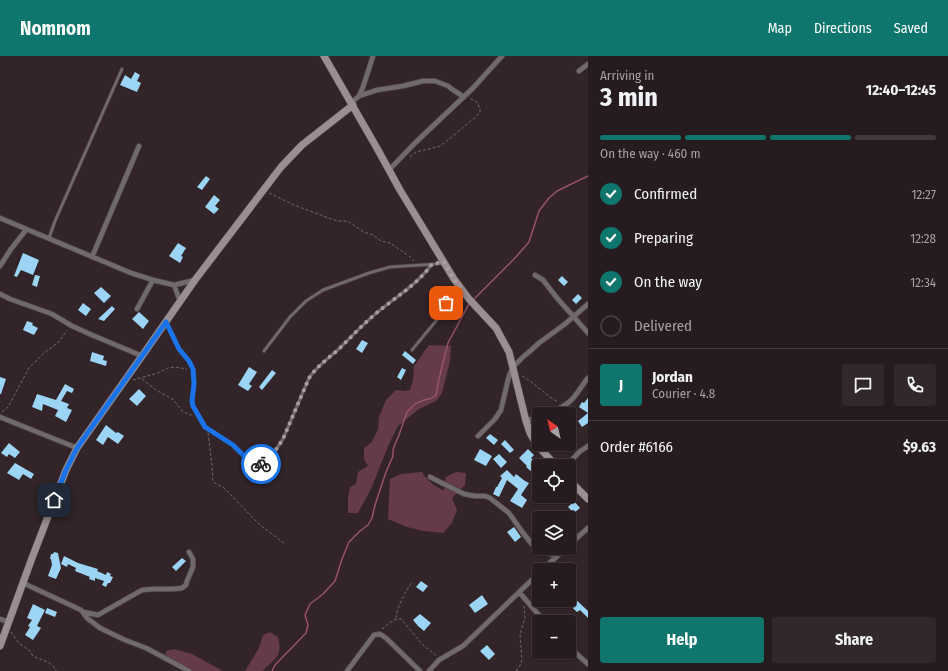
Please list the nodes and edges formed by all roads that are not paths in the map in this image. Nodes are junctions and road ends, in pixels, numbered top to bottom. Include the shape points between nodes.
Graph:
1 (324, 56) edge
2 (373, 56) edge
3 (502, 56) edge
4 (588, 64) edge
5 (122, 69) dead end
6 (579, 71) dead end
7 (359, 96) junction
8 (465, 96) junction
9 (352, 104) junction
10 (139, 146) dead end
11 (389, 170) junction
12 (0, 218) edge
13 (26, 230) junction
14 (49, 239) junction
15 (92, 257) junction
16 (444, 262) junction
17 (432, 264) junction
18 (0, 266) edge
19 (535, 275) dead end
20 (153, 280) junction
21 (195, 280) junction
22 (174, 285) junction
23 (461, 288) junction
24 (0, 294) edge
25 (180, 301) junction
26 (588, 304) edge
27 (137, 309) dead end
28 (574, 317) junction
29 (166, 322) junction
30 (588, 333) edge
31 (412, 350) dead end
32 (264, 351) dead end
33 (142, 356) junction
34 (514, 370) junction
35 (588, 378) edge
36 (561, 407) edge
37 (0, 417) edge
38 (532, 419) edge
39 (526, 421) junction
40 (478, 436) dead end
41 (588, 446) edge
42 (77, 448) junction
43 (548, 459) edge
44 (573, 459) edge
45 (430, 477) dead end
46 (576, 487) edge
47 (588, 499) edge
48 (588, 528) edge
49 (576, 539) edge
50 (189, 552) dead end
51 (557, 556) joint
52 (550, 563) edge
53 (532, 580) edge
54 (23, 583) junction
55 (519, 592) junction
56 (83, 612) junction
57 (539, 615) edge
58 (0, 619) edge
59 (8, 624) junction
60 (0, 646) edge
61 (576, 653) edge
62 (588, 664) edge
63 (431, 670) edge
64 (189, 671) edge
65 (347, 671) edge
66 (420, 671) edge

1 - 9 street
2 - 7 street
3 - 8 street
4 - 6 street
5 - 14 lane
7 - 8 street via 377,90 434,80
7 - 9 street
8 - 11 street
9 - 11 street
9 - 21 street via 290,156
10 - 15 street
11 - 16 street
12 - 13 street
13 - 14 street
13 - 18 street
14 - 15 street
15 - 20 street
16 - 17 lane
16 - 23 street
17 - 29 lane via 411,287 360,327 313,371 283,439 264,462 257,465 233,445 207,429 200,419 192,401 193,369 179,349
17 - 32 lane via 390,267 369,272 323,290 306,301 290,317
19 - 28 street via 543,280
20 - 22 street
20 - 27 street
21 - 22 street
21 - 25 street
22 - 25 street
23 - 31 lane via 446,303 440,316
23 - 34 street via 496,328 509,352
24 - 33 street via 52,314 72,326
25 - 29 street
26 - 28 street
28 - 30 street
28 - 34 street via 524,356
29 - 33 street
33 - 42 street
34 - 39 street
34 - 40 street via 501,410
35 - 36 street via 575,396
37 - 42 street
38 - 39 street
39 - 43 street via 534,440
41 - 44 street
42 - 54 street
45 - 51 street via 464,494 490,498 509,513 536,550
46 - 47 street
48 - 49 street
50 - 56 street via 193,559 192,567 186,585 182,588 142,590 98,615
51 - 52 street
53 - 55 street
54 - 56 street
54 - 59 street
55 - 57 street
55 - 63 street via 463,646 439,660
56 - 64 street via 100,628 146,648
58 - 59 street
59 - 60 street
61 - 62 street
65 - 66 street via 374,635 378,634

